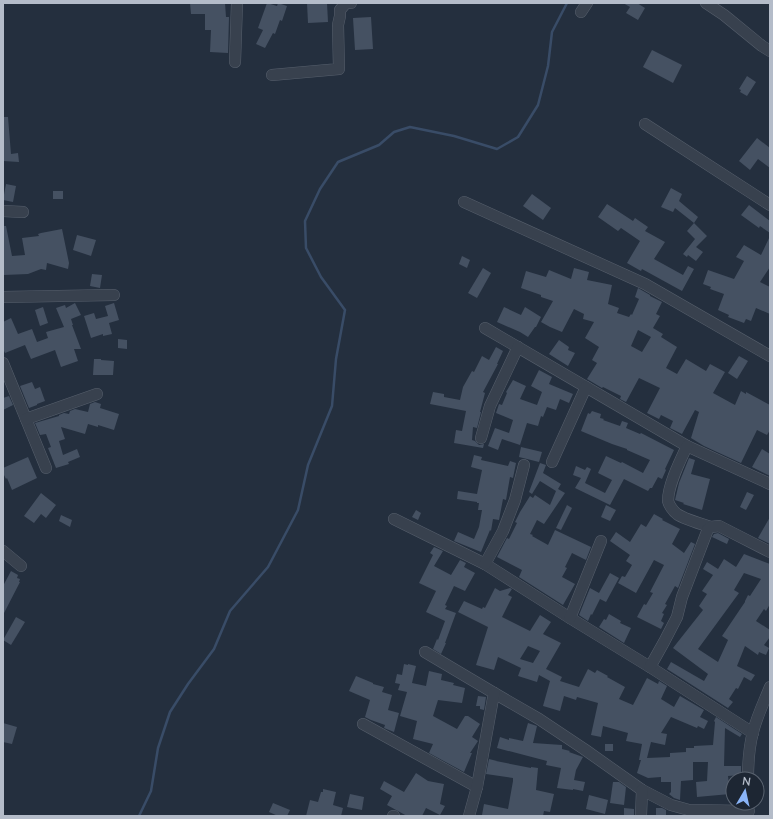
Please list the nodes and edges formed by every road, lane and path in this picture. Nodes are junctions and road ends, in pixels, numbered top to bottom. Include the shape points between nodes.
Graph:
1 (237, 3) edge
2 (352, 3) edge
3 (706, 3) edge
4 (770, 51) edge
5 (235, 62) dead end
6 (272, 76) dead end
7 (645, 124) dead end
8 (464, 202) dead end
9 (770, 205) edge
10 (3, 211) edge
11 (23, 212) dead end
12 (114, 295) dead end
13 (3, 297) edge
14 (485, 328) dead end
15 (518, 347) junction
16 (770, 356) edge
17 (3, 363) edge
18 (586, 387) junction
19 (97, 394) dead end
20 (26, 419) junction
21 (481, 438) dead end
22 (687, 446) junction
23 (552, 462) dead end
24 (524, 465) dead end
25 (46, 468) dead end
26 (770, 484) edge
27 (394, 519) dead end
28 (711, 527) junction
29 (601, 541) dead end
30 (3, 551) edge
31 (770, 552) edge
32 (485, 564) junction
33 (21, 566) dead end
34 (570, 618) junction
35 (425, 652) dead end
36 (650, 667) junction
37 (770, 687) edge
38 (494, 694) junction
39 (363, 724) dead end
40 (753, 733) junction
41 (748, 771) edge
42 (476, 787) junction
43 (642, 790) junction
44 (725, 810) edge
45 (469, 816) edge
46 (641, 816) edge

1 - 5 street
2 - 6 street via 346,3 340,10 339,69
3 - 4 street
7 - 9 street
8 - 16 street via 644,284
10 - 11 street
12 - 13 street
14 - 15 street
15 - 18 street
15 - 21 street via 490,406
17 - 20 street
18 - 22 street
18 - 23 street
19 - 20 street
20 - 25 street
22 - 26 street
22 - 28 street via 673,478 668,502 677,514
24 - 32 street via 515,500 503,531
27 - 32 street
28 - 31 street via 718,526
28 - 36 street via 682,596 677,617
29 - 34 street
30 - 33 street
32 - 34 street
34 - 36 street
35 - 38 street
36 - 40 street
37 - 40 street
38 - 42 street
38 - 43 street via 539,719
39 - 42 street
40 - 41 street
42 - 45 street
43 - 44 street via 671,805 689,810
43 - 46 street

